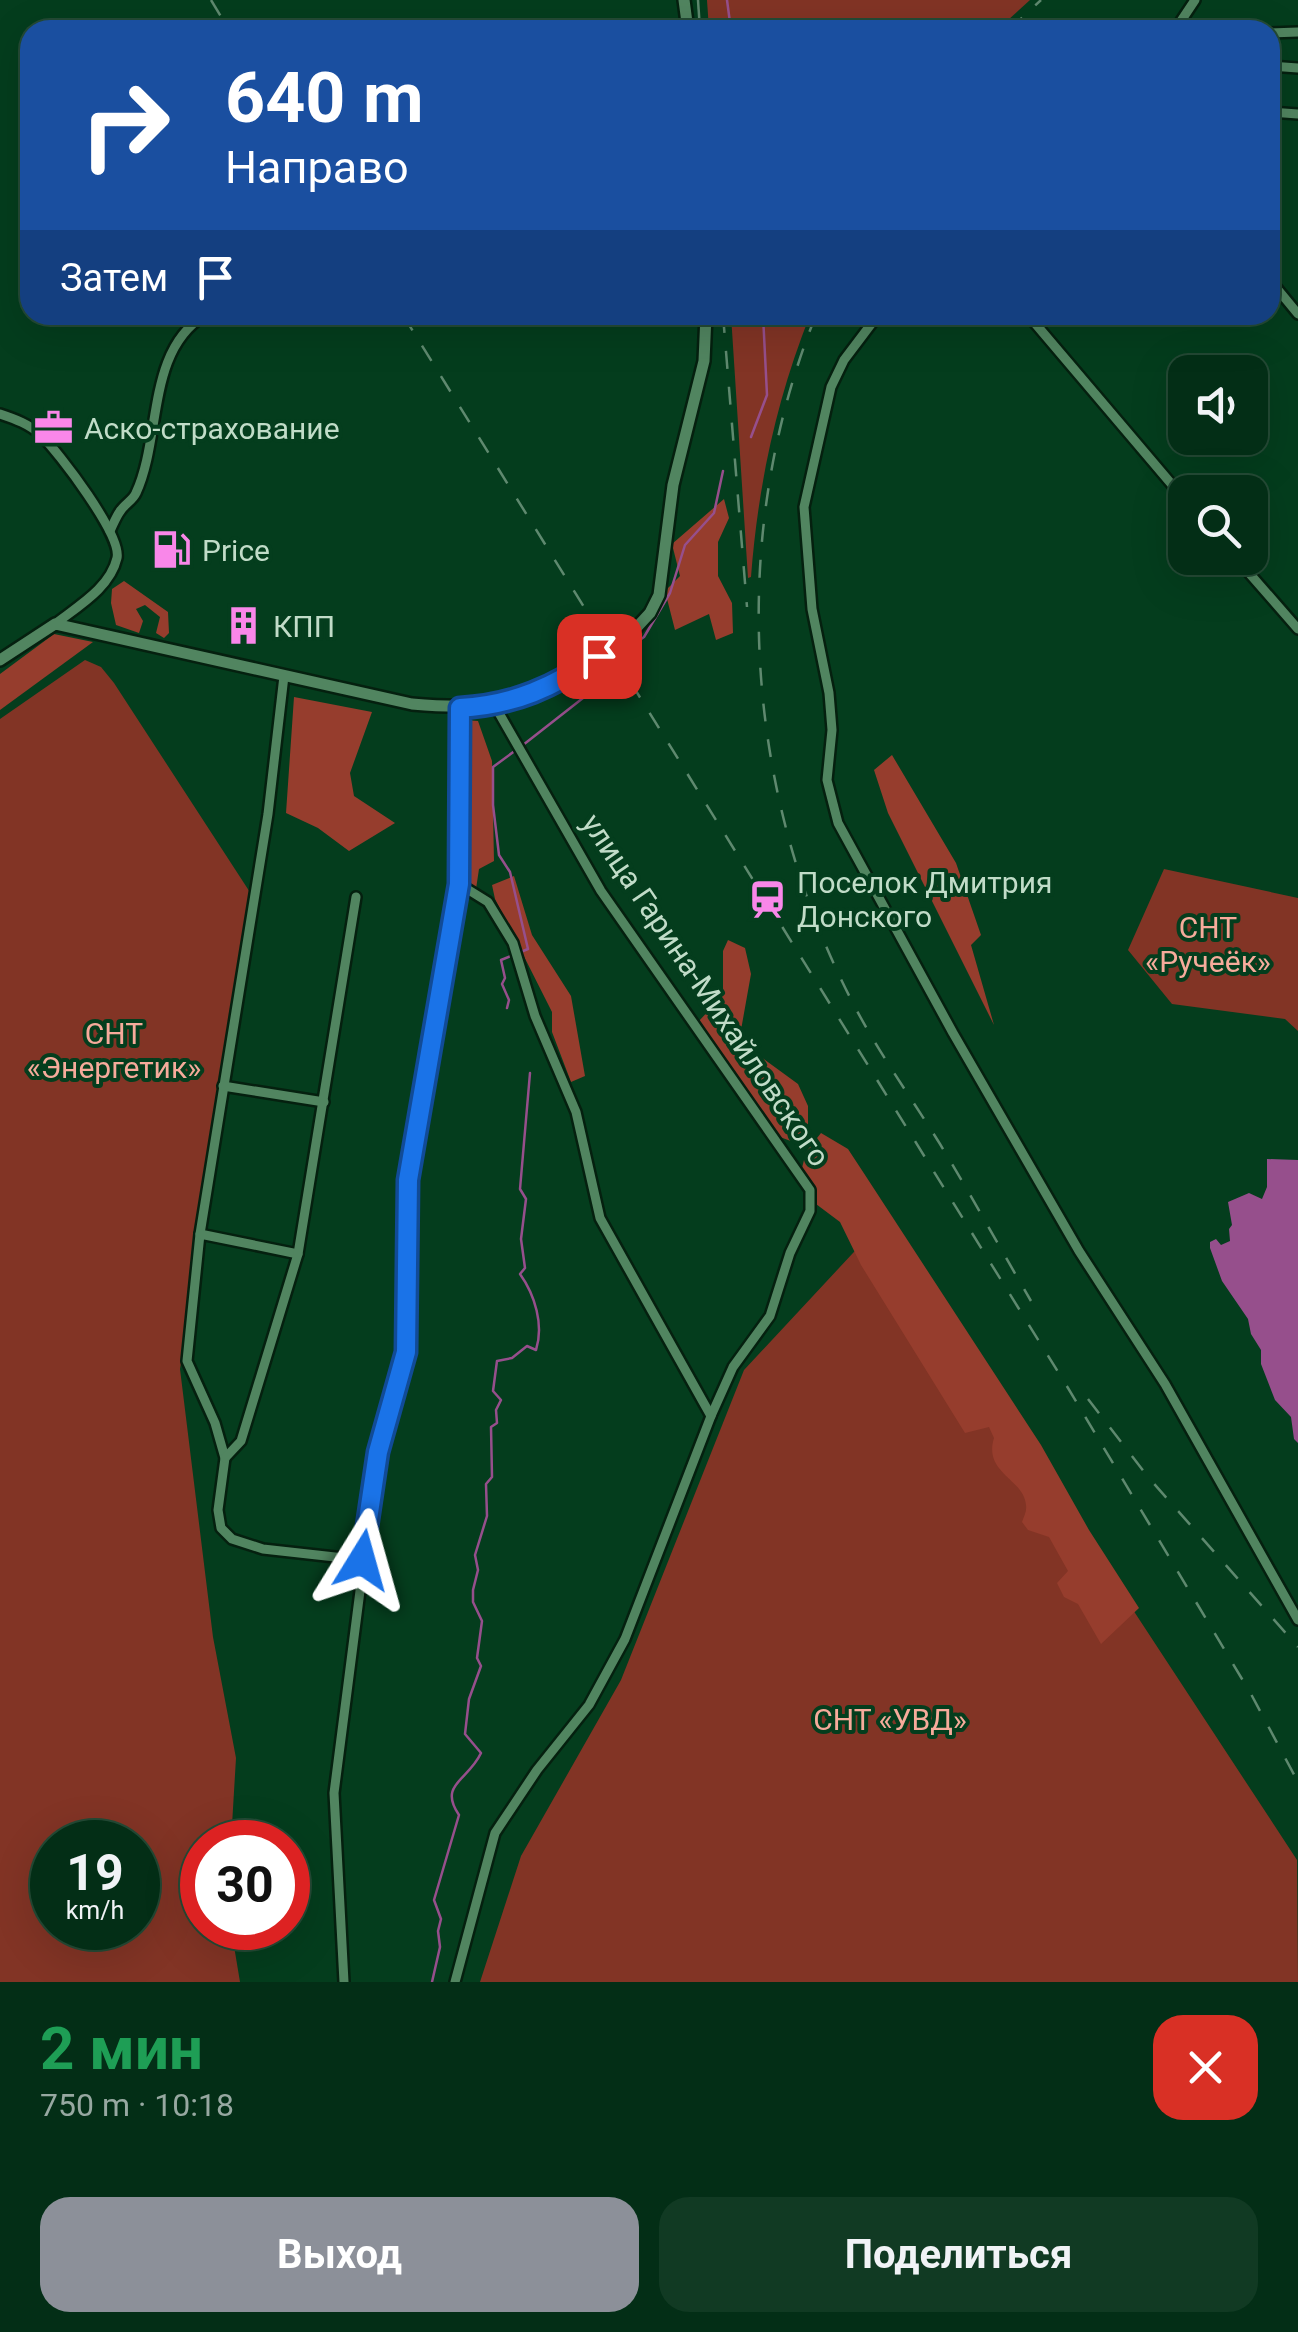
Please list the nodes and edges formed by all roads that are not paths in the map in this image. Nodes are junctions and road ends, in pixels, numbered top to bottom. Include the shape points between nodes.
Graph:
1 (1280, 292) edge
2 (1298, 314) edge
3 (190, 325) edge
4 (706, 325) edge
5 (870, 325) edge
6 (1036, 325) edge
7 (0, 414) edge
8 (1168, 480) edge
9 (110, 532) junction
10 (1251, 575) edge
11 (54, 624) junction
12 (1298, 629) edge
13 (625, 640) tunnel mouth
14 (599, 656) tunnel mouth
15 (0, 660) edge
16 (284, 676) junction
17 (495, 706) junction
18 (460, 708) junction
19 (459, 884) junction
20 (356, 897) dead end
21 (222, 1086) junction
22 (324, 1102) junction
23 (200, 1234) junction
24 (298, 1254) junction
25 (710, 1416) junction
26 (225, 1458) junction
27 (362, 1560) junction
28 (1298, 1620) edge
29 (344, 1982) edge
30 (455, 1982) edge

1 - 2 street
3 - 9 street via 163,378 136,496
4 - 13 street via 659,595
5 - 28 street via 832,386 804,507 812,610 829,693 828,780 838,822 982,1083 1165,1384
6 - 8 street
7 - 9 street via 40,434
9 - 11 street via 118,552 111,574
10 - 12 street
11 - 15 street
11 - 16 street
14 - 17 street
16 - 18 street
16 - 21 street
17 - 18 street
17 - 25 street, улица Гарина-Михайловского via 601,891 810,1190 810,1210 770,1316 732,1367
18 - 19 street
19 - 25 street via 488,902 513,943 576,1112 600,1218
19 - 27 street via 408,1180 406,1352 378,1452
20 - 22 street
21 - 22 street
21 - 23 street
22 - 24 street
23 - 24 street
23 - 26 street via 187,1361
24 - 26 street via 241,1440
25 - 30 street via 625,1639 589,1705 495,1833
26 - 27 street via 218,1510 221,1528 232,1539
27 - 29 street via 334,1793

